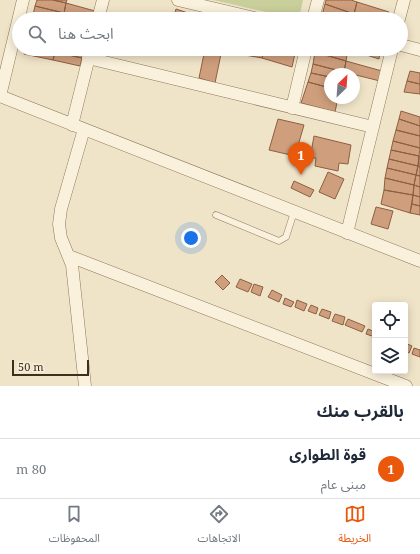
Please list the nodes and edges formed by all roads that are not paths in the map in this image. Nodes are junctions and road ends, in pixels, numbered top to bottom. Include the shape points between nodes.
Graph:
1 (23, 0) edge
2 (103, 0) edge
3 (179, 0) edge
4 (318, 0) edge
5 (404, 0) edge
6 (20, 12) edge
7 (100, 12) edge
8 (229, 12) edge
9 (315, 12) edge
10 (401, 12) edge
11 (12, 46) edge
12 (408, 47) edge
13 (420, 50) edge
14 (89, 56) edge
15 (97, 56) edge
16 (304, 56) edge
17 (390, 56) edge
18 (0, 96) edge
19 (292, 108) junction
20 (72, 125) junction
21 (373, 127) junction
22 (84, 129) junction
23 (294, 212) junction
24 (216, 216) dead end
25 (347, 233) junction
26 (69, 256) junction
27 (420, 261) edge
28 (85, 386) edge
29 (406, 386) edge

1 - 6 street
2 - 7 street
3 - 8 street
4 - 9 street
5 - 10 street
11 - 18 street
12 - 13 street
14 - 20 street
15 - 19 street
16 - 19 street
17 - 21 street
18 - 20 street
19 - 21 street
20 - 22 street
21 - 25 street
22 - 23 street
22 - 26 street via 59,216 61,238
23 - 24 lane via 286,237 279,241
23 - 25 street
25 - 27 street
26 - 28 street
26 - 29 street

